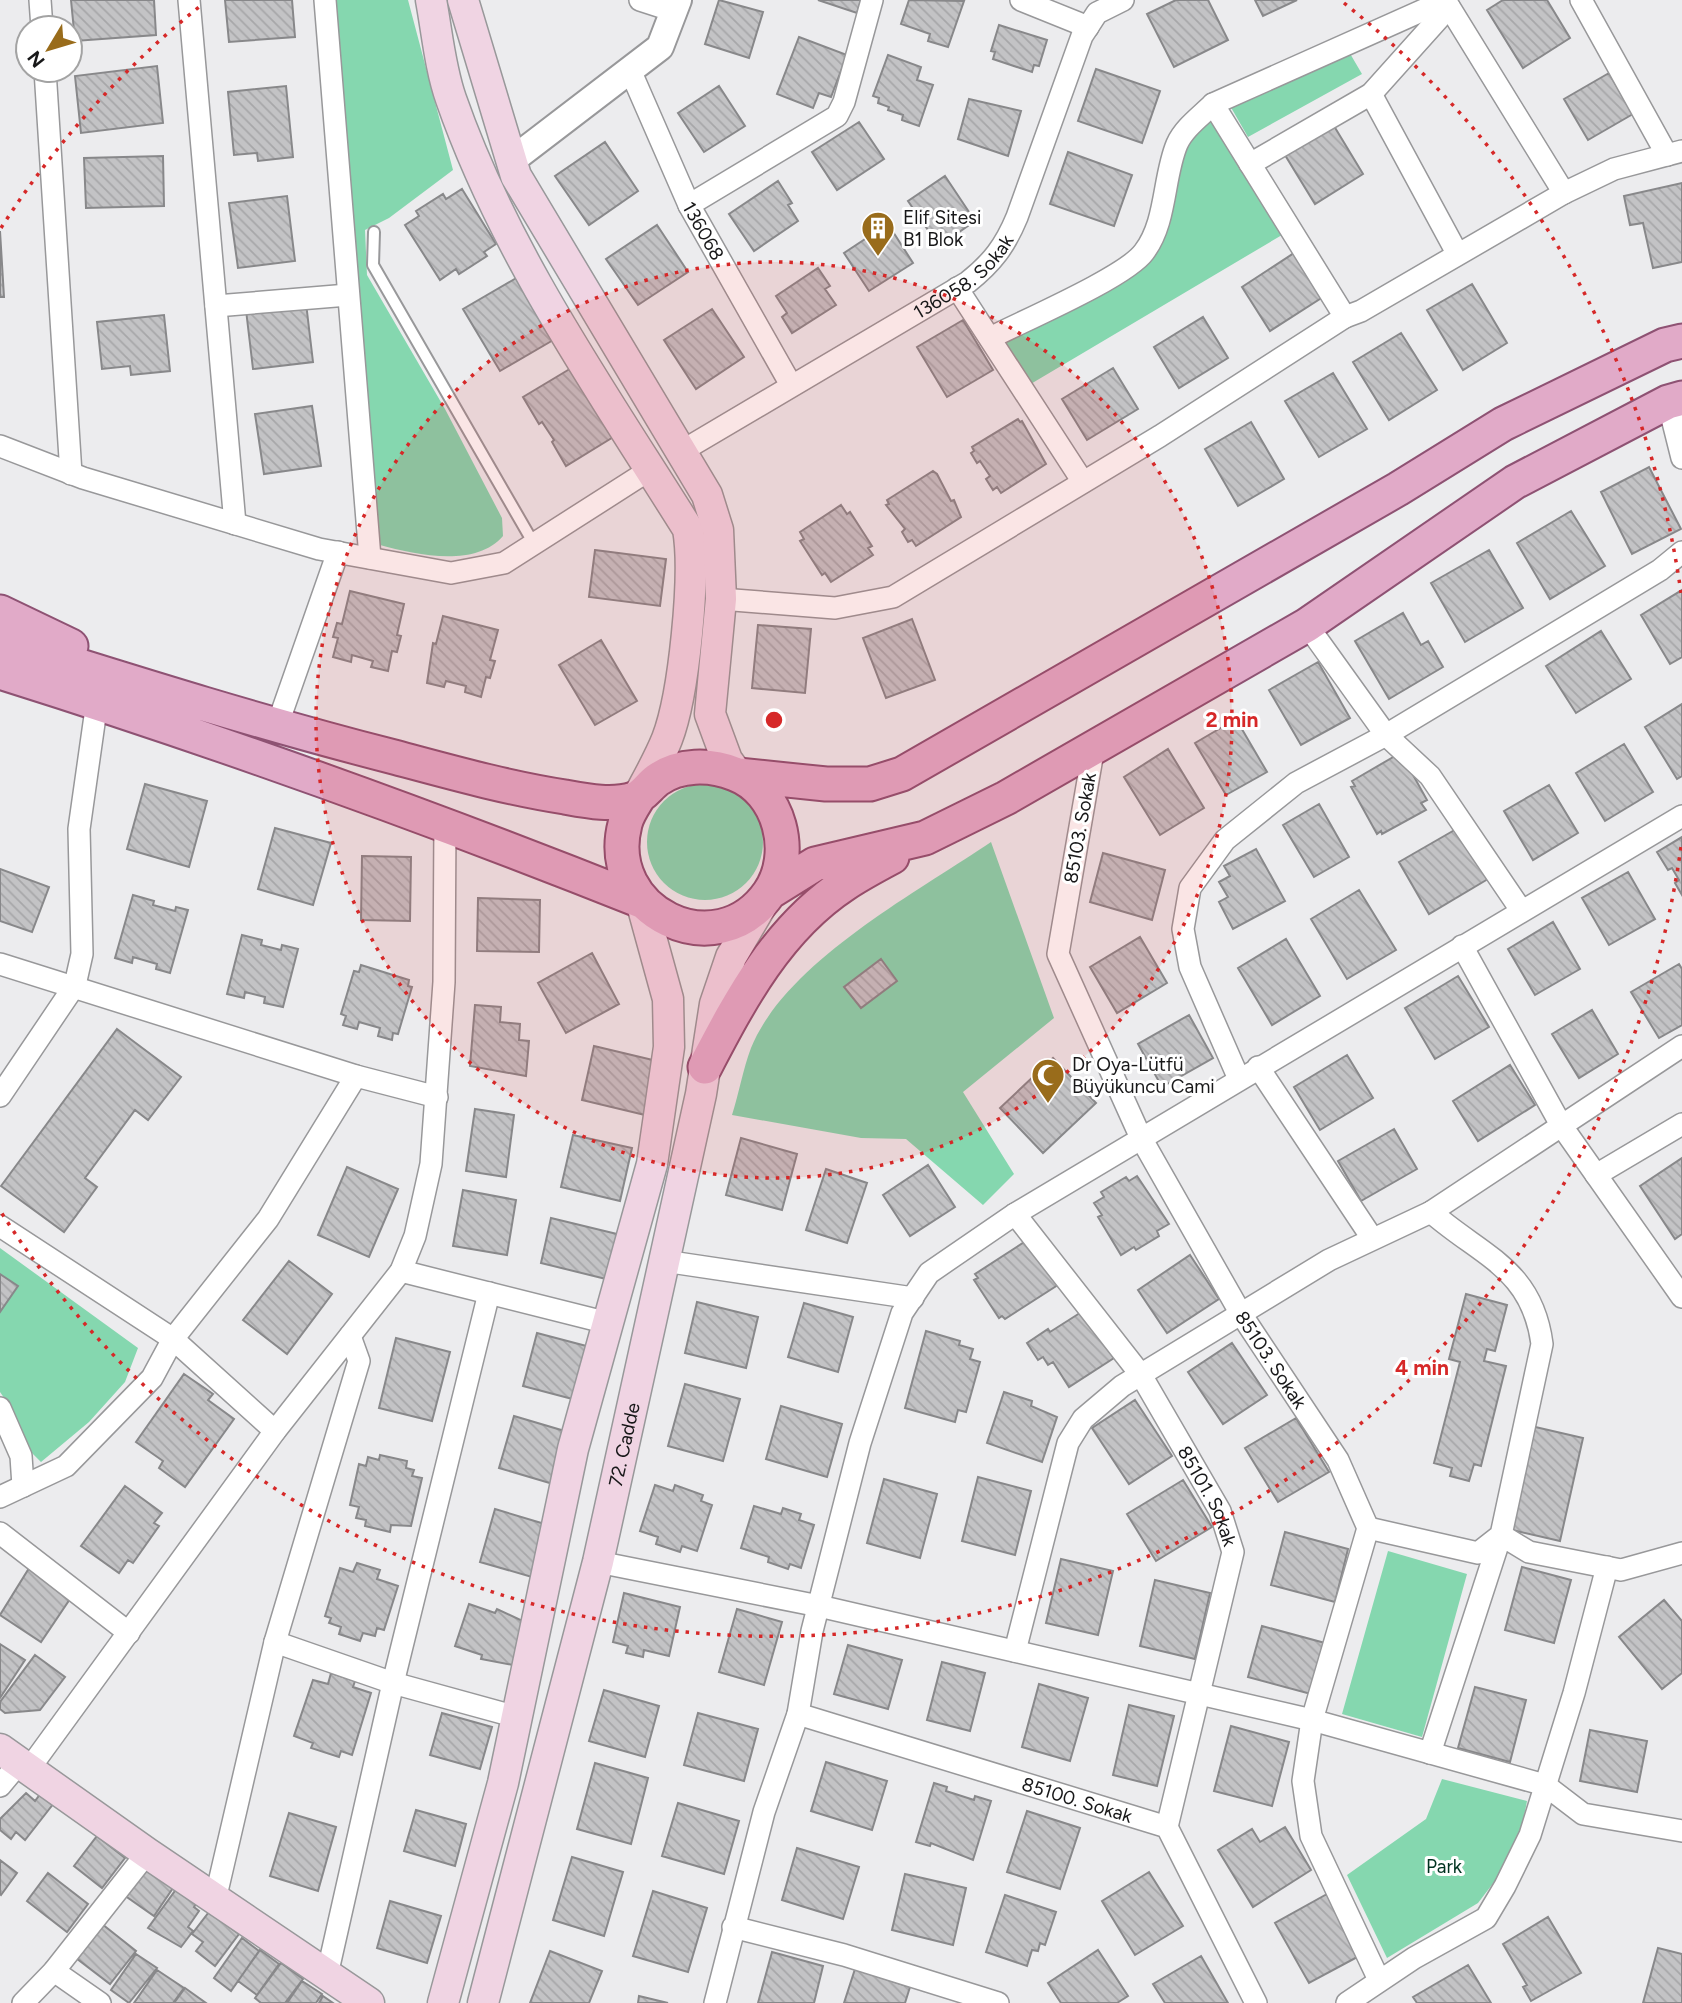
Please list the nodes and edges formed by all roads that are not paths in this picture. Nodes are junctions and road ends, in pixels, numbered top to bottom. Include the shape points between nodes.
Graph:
1 (189, 0) edge
2 (326, 0) edge
3 (431, 0) edge
4 (463, 0) edge
5 (640, 0) edge
6 (872, 0) edge
7 (1021, 0) edge
8 (1124, 0) edge
9 (1581, 0) edge
10 (1446, 2) edge
11 (676, 5) edge
12 (1088, 27) junction
13 (630, 70) junction
14 (46, 84) edge
15 (1371, 94) junction
16 (1213, 104) junction
17 (1675, 153) edge
18 (511, 161) junction
19 (1250, 164) junction
20 (1564, 193) junction
21 (688, 205) junction
22 (374, 232) dead end
23 (1457, 253) junction
24 (957, 288) junction
25 (348, 295) junction
26 (216, 306) junction
27 (1345, 317) junction
28 (990, 338) junction
29 (1682, 341) edge
30 (790, 385) junction
31 (1675, 400) edge
32 (0, 446) edge
33 (682, 451) junction
34 (1682, 458) edge
35 (651, 469) junction
36 (71, 474) junction
37 (1083, 482) junction
38 (235, 524) junction
39 (534, 544) junction
40 (338, 552) junction
41 (1682, 552) edge
42 (370, 558) junction
43 (721, 599) junction
44 (0, 612) edge
45 (1307, 625) junction
46 (0, 641) edge
47 (0, 672) edge
48 (167, 692) junction
49 (0, 694) edge
50 (97, 702) junction
51 (277, 726) junction
52 (1386, 735) junction
53 (1094, 747) junction
54 (738, 775) junction
55 (638, 798) junction
56 (1682, 816) edge
57 (445, 822) junction
58 (925, 838) junction
59 (770, 891) junction
60 (641, 901) junction
61 (1521, 910) junction
62 (1462, 946) junction
63 (0, 964) edge
64 (75, 985) junction
65 (1682, 1046) edge
66 (1258, 1067) junction
67 (705, 1068) junction
68 (356, 1076) junction
69 (1239, 1079) junction
70 (0, 1096) edge
71 (437, 1097) junction
72 (1561, 1125) junction
73 (1682, 1125) edge
74 (1141, 1138) junction
75 (1596, 1175) junction
76 (1430, 1212) junction
77 (1015, 1214) junction
78 (0, 1226) edge
79 (1372, 1238) junction
80 (664, 1261) junction
81 (401, 1271) junction
82 (489, 1293) junction
83 (913, 1297) junction
84 (1682, 1297) edge
85 (1241, 1314) junction
86 (608, 1323) junction
87 (350, 1336) junction
88 (173, 1339) junction
89 (1141, 1375) junction
90 (0, 1408) edge
91 (275, 1432) junction
92 (23, 1486) junction
93 (0, 1497) edge
94 (1368, 1528) junction
95 (0, 1533) edge
96 (1501, 1535) junction
97 (1682, 1553) edge
98 (598, 1562) junction
99 (1607, 1567) junction
100 (819, 1606) junction
101 (129, 1633) junction
102 (275, 1642) junction
103 (1016, 1651) junction
104 (393, 1683) junction
105 (1200, 1693) junction
106 (798, 1714) junction
107 (517, 1717) junction
108 (1312, 1720) junction
109 (1430, 1753) junction
110 (16, 1760) edge
111 (0, 1786) edge
112 (1545, 1786) junction
113 (1167, 1827) junction
114 (1682, 1831) edge
115 (146, 1853) junction
116 (215, 1900) junction
117 (733, 1927) junction
118 (54, 1971) junction
119 (327, 1975) junction
120 (1379, 1980) junction
121 (935, 1993) edge
122 (23, 2003) edge
123 (100, 2003) edge
124 (369, 2003) edge
125 (443, 2003) edge
126 (483, 2003) edge
127 (716, 2003) edge
128 (998, 2003) edge
129 (1256, 2003) edge
130 (1347, 2003) edge

1 - 26 street
2 - 25 street
3 - 35 main road via 449,96 496,213
4 - 18 main road
5 - 11 street
6 - 21 street via 836,116
7 - 12 street
8 - 12 street, 136058. Sokak via 1097,13
9 - 17 street
10 - 15 street
10 - 16 street
10 - 20 street
11 - 13 street via 660,47
12 - 24 street, 136058. Sokak via 1005,245 990,265
13 - 18 street
13 - 21 street, 136068
14 - 36 street
15 - 19 street
15 - 23 street
16 - 19 street
16 - 28 street via 1177,144 1144,252 1110,277
17 - 20 street via 1614,169
18 - 33 main road
19 - 27 street
20 - 23 street
21 - 30 street, 136068
22 - 39 lane via 373,265
23 - 27 street via 1361,312
24 - 28 street
24 - 30 street, 136058. Sokak
25 - 26 street
25 - 42 street
26 - 38 street
27 - 37 street
28 - 37 street
29 - 54 main road via 1665,345 1503,424 902,774 870,784
30 - 33 street, 136058. Sokak
31 - 34 street
31 - 45 main road via 1515,482
32 - 36 street
33 - 43 main road via 707,495 718,530
35 - 39 street
35 - 55 main road via 688,529 692,553 685,645 668,737
36 - 38 street
37 - 43 street via 893,597 835,608
38 - 40 street
39 - 42 street via 503,563 451,573
40 - 42 street
40 - 51 street
41 - 52 street via 1660,570
43 - 54 main road via 710,714 727,760
44 - 48 main road
45 - 52 street
45 - 53 main road
46 - 48 main road
47 - 50 main road
48 - 51 main road
49 - 50 main road
50 - 57 main road
50 - 64 street via 79,829 82,954
51 - 55 main road via 564,797 614,803
52 - 61 street via 1430,776
52 - 69 street via 1296,783 1225,840 1190,888 1183,929 1190,967
53 - 58 main road
53 - 74 street, 85103. Sokak via 1058,954
54 - 55 main road via 711,767 684,768 658,779
54 - 59 main road via 760,791 775,813 783,839 781,867
55 - 60 main road via 625,822 621,850 627,877
56 - 61 street
57 - 60 main road
57 - 71 street via 444,982
58 - 59 main road via 815,864
58 - 67 main road via 844,884 799,923 761,967
59 - 60 main road via 754,910 732,923 708,928 683,926 661,917
59 - 67 main road, 72. Cadde via 723,977
60 - 86 main road via 667,999 669,1047 652,1164
61 - 62 street
62 - 66 street
62 - 72 street
63 - 64 street
64 - 68 street
64 - 70 street
65 - 72 street
66 - 69 street
66 - 79 street
67 - 80 main road, 72. Cadde
68 - 71 street
68 - 88 street via 268,1219
69 - 74 street
71 - 81 street via 431,1164 415,1236
72 - 75 street
72 - 76 street
73 - 75 street
74 - 77 street
74 - 85 street, 85103. Sokak
75 - 84 street
76 - 79 street
76 - 96 street via 1510,1273 1538,1315 1542,1344
77 - 83 street via 929,1273
77 - 89 street, 85101. Sokak
78 - 88 street
79 - 85 street
80 - 83 street
80 - 98 main road, 72. Cadde
81 - 82 street
81 - 87 street
82 - 86 street
82 - 104 street
83 - 100 street via 902,1313 860,1443
85 - 89 street
85 - 94 street, 85103. Sokak via 1338,1460
86 - 107 main road via 573,1449
87 - 91 street
87 - 102 street via 359,1361
88 - 91 street
88 - 92 street via 152,1378 66,1466
89 - 103 street via 1083,1419 1068,1443
89 - 105 street, 85101. Sokak via 1220,1511 1233,1552
90 - 92 street via 21,1456
91 - 101 street
92 - 93 street
94 - 96 street via 1478,1553
94 - 108 street
95 - 101 street
96 - 99 street via 1529,1552
96 - 109 street
97 - 99 street via 1621,1570
98 - 100 street
98 - 126 main road, 72. Cadde
99 - 112 street
100 - 103 street
100 - 106 street
101 - 110 street
102 - 104 street
102 - 116 street
103 - 105 street
104 - 107 street
104 - 119 street
105 - 108 street
105 - 113 street, 85101. Sokak
106 - 113 street, 85100. Sokak
106 - 117 street via 764,1812
107 - 125 main road
108 - 109 street
108 - 120 street via 1303,1781 1311,1836
109 - 112 street
110 - 111 street
110 - 115 main road
112 - 114 street via 1583,1814
112 - 120 street via 1530,1835 1486,1917
113 - 129 street
115 - 116 main road
115 - 118 street
116 - 119 main road
117 - 121 street via 844,1955
117 - 127 street
118 - 122 street
118 - 123 street
119 - 124 main road
120 - 130 street
121 - 128 street

